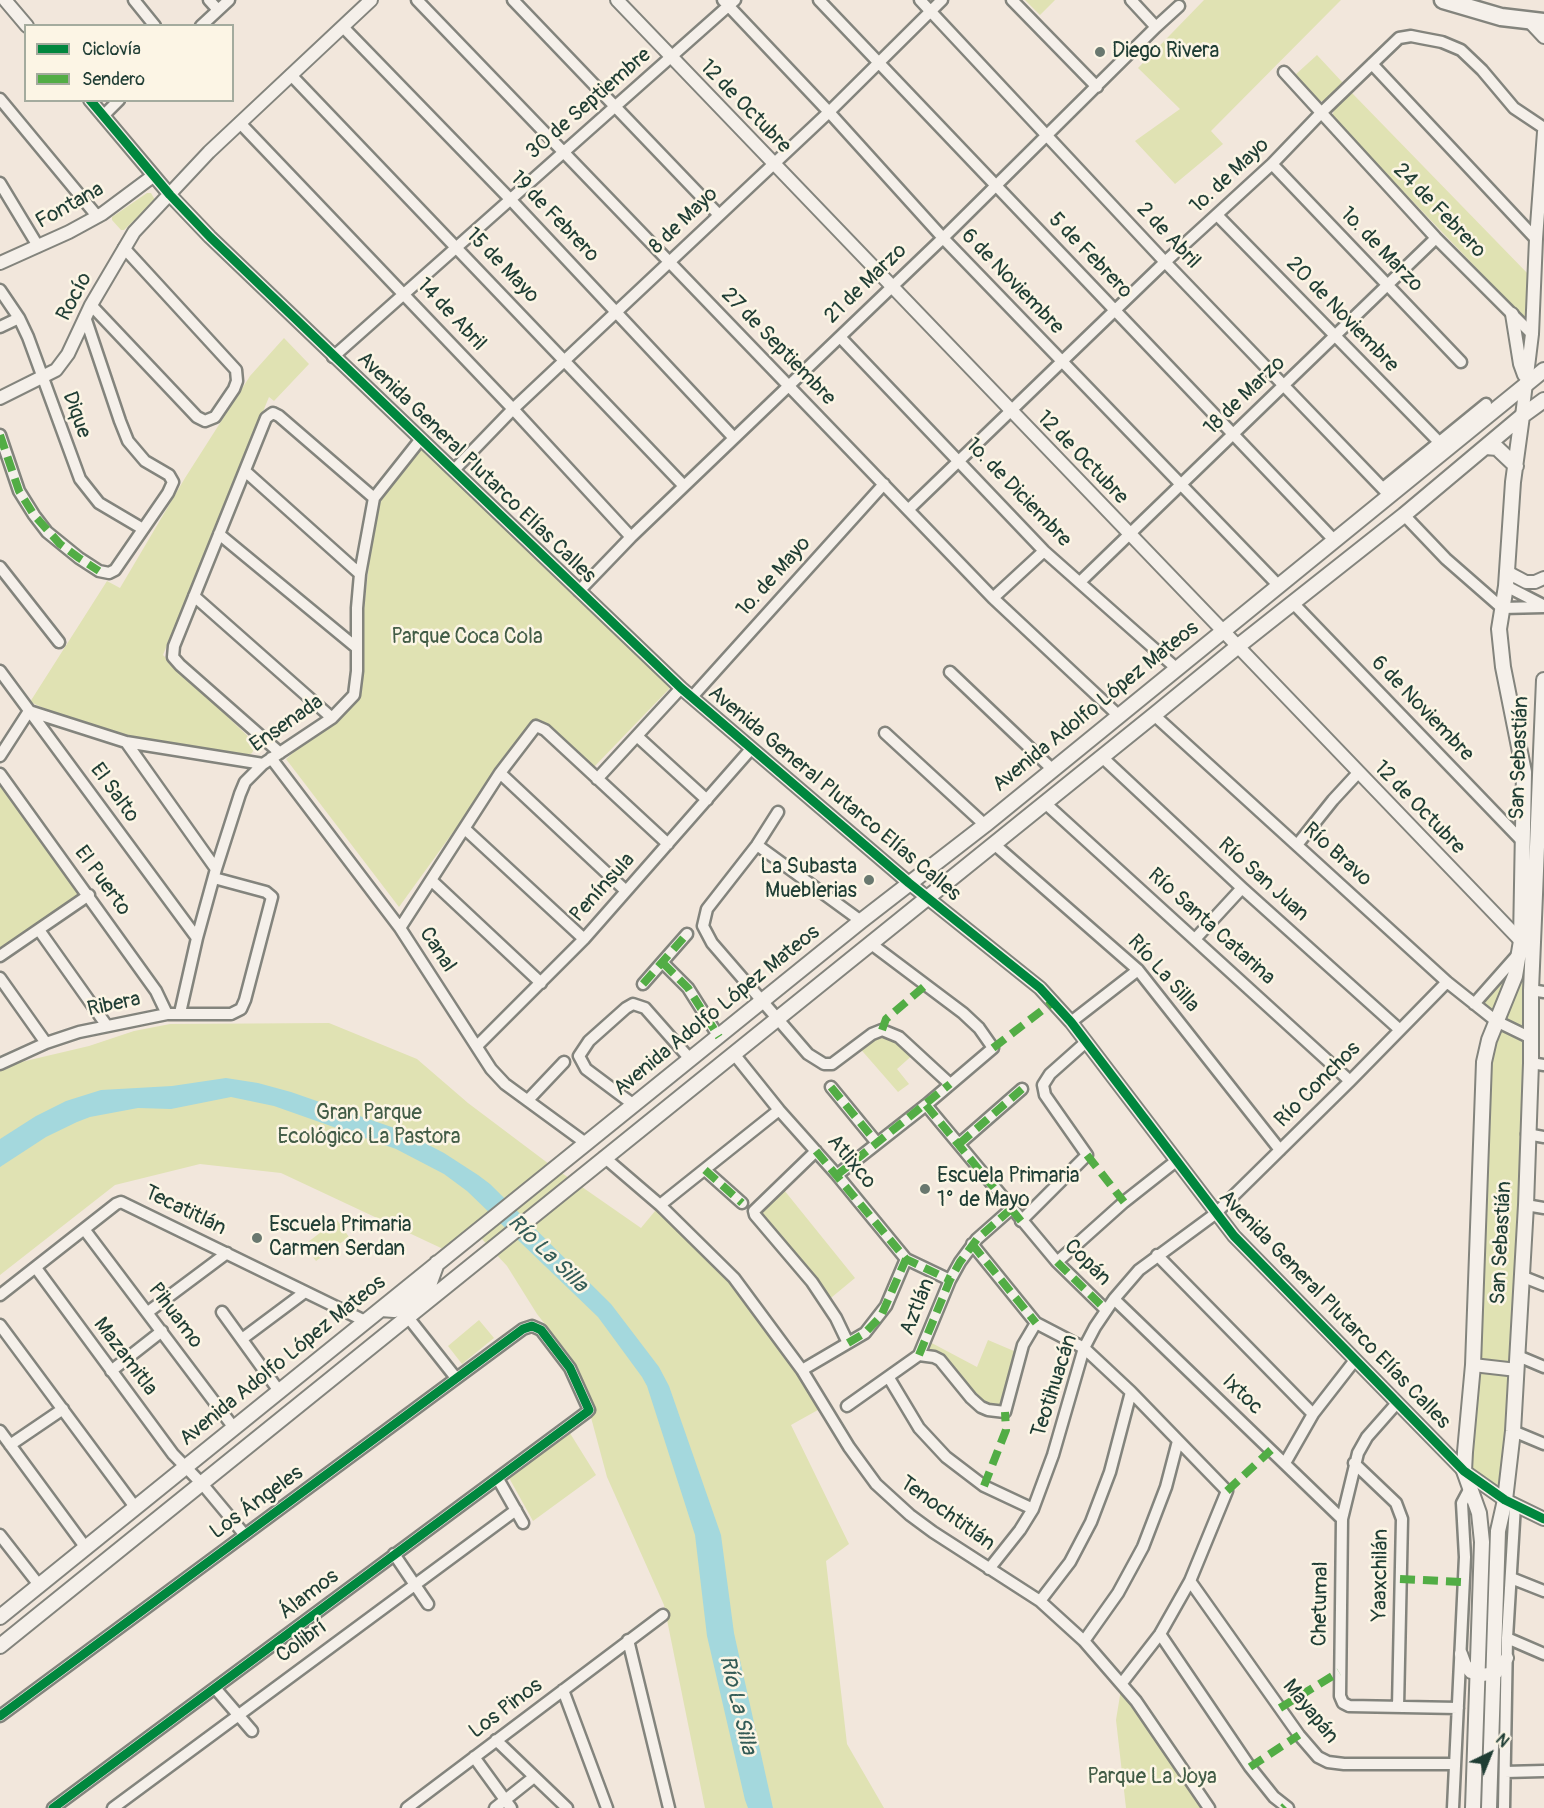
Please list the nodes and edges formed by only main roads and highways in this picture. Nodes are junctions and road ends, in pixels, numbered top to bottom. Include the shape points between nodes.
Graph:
1 (1443, 0) edge
2 (1470, 0) edge
3 (1544, 12) edge
4 (1536, 21) edge
5 (1544, 370) edge
6 (1544, 389) edge
7 (1544, 400) edge
8 (1522, 416) junction
9 (1486, 447) junction
10 (1516, 466) junction
11 (1544, 680) edge
12 (1537, 991) edge
13 (1537, 1064) edge
14 (0, 1617) edge
15 (0, 1646) edge
16 (1473, 1808) edge
17 (1489, 1808) edge

1 - 4 highway via 1501,17
2 - 3 highway
5 - 14 main road, Avenida Adolfo López Mateos via 1387,492 1334,540 985,825
6 - 8 main road
7 - 8 main road, Avenida Adolfo López Mateos
8 - 9 main road, Avenida Adolfo López Mateos
8 - 10 main road, San Sebastián
9 - 10 main road via 1497,448
9 - 15 main road, Avenida Adolfo López Mateos
10 - 16 main road, San Sebastián via 1499,629 1524,772 1520,946 1515,976 1486,1050 1483,1077 1473,1365 1464,1471 1481,1523 1482,1542
11 - 12 main road, San Sebastián
12 - 13 main road, San Sebastián via 1531,1038
13 - 17 main road, San Sebastián via 1527,1134 1510,1503 1498,1531

